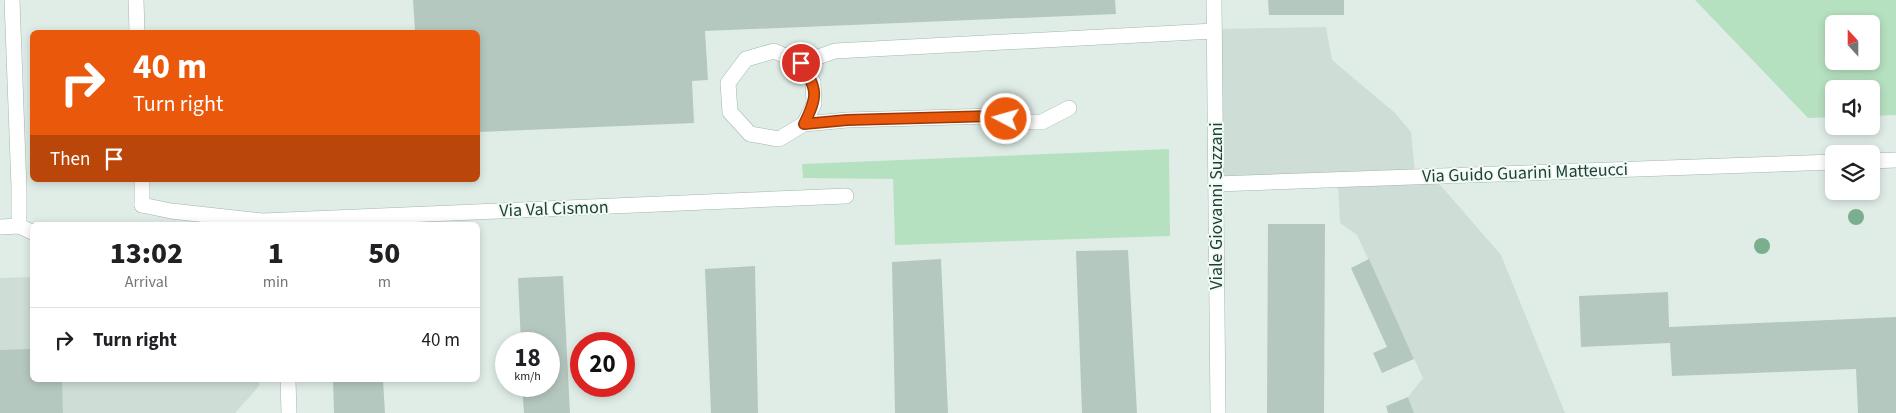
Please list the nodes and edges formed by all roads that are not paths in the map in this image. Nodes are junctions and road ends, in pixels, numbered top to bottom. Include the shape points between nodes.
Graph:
1 (12, 0) edge
2 (136, 0) edge
3 (1214, 0) edge
4 (137, 30) edge
5 (1214, 31) junction
6 (801, 63) junction
7 (1068, 108) dead end
8 (804, 124) junction
9 (1896, 160) edge
10 (1880, 161) edge
11 (1825, 162) edge
12 (142, 182) edge
13 (1216, 184) junction
14 (846, 196) dead end
15 (262, 222) edge
16 (262, 222) edge
17 (0, 227) edge
18 (26, 229) edge
19 (288, 382) edge
20 (289, 413) edge
21 (1218, 413) edge

1 - 18 street via 19,188
2 - 4 street
3 - 5 street, Viale Giovanni Suzzani
5 - 6 street via 835,52
5 - 13 street, Viale Giovanni Suzzani
6 - 8 street via 813,82 814,104
6 - 8 street via 774,51 746,59 728,83 730,112 750,134 778,139
7 - 8 street via 1042,122 1020,122 993,116
9 - 10 street
11 - 13 street, Via Guido Guarini Matteucci
12 - 15 street, Via Val Cismon via 142,205
13 - 21 street, Viale Giovanni Suzzani
14 - 16 street, Via Val Cismon
17 - 18 street
19 - 20 street

